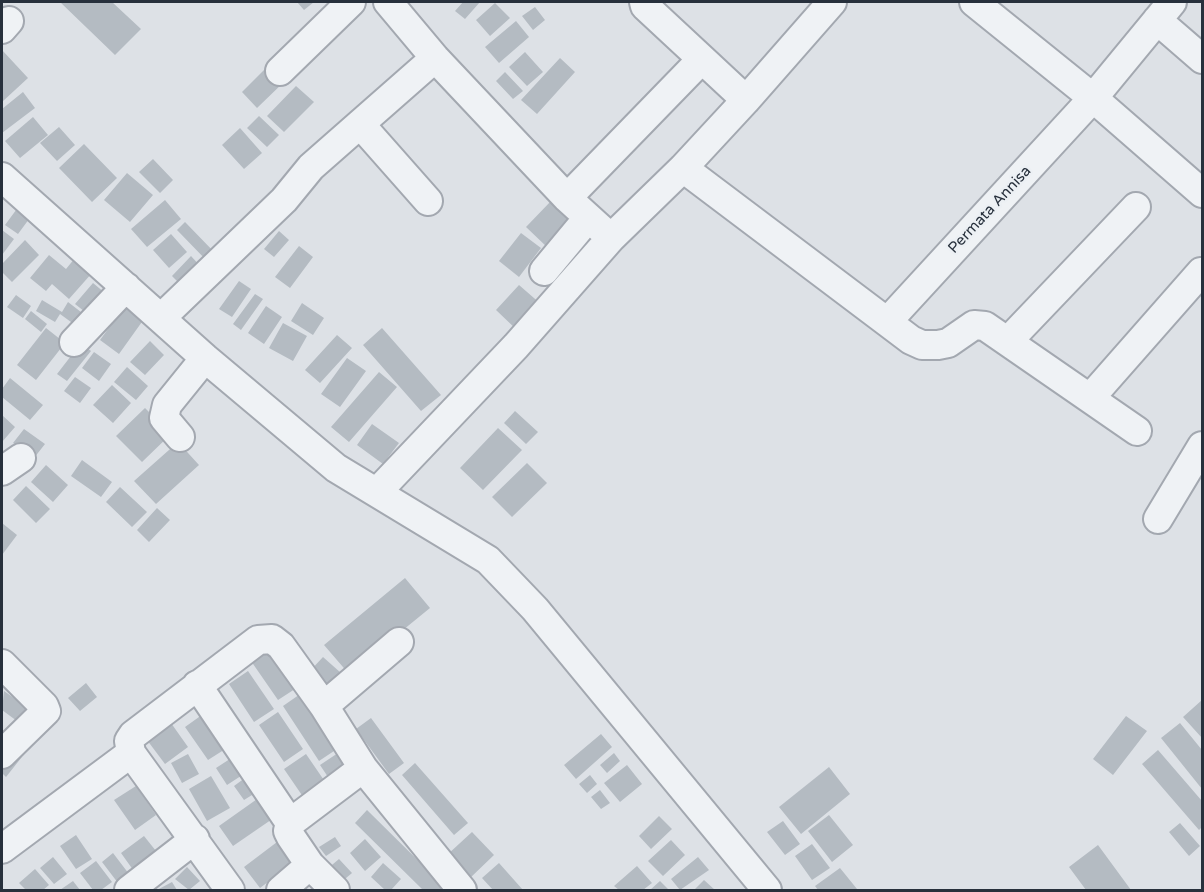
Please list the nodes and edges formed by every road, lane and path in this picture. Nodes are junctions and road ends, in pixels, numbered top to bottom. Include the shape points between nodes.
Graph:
1 (351, 2) edge
2 (388, 2) edge
3 (644, 2) edge
4 (974, 2) edge
5 (818, 6) edge
6 (1164, 11) edge
7 (435, 58) junction
8 (702, 59) junction
9 (1203, 59) edge
10 (280, 71) dead end
11 (1093, 99) junction
12 (746, 100) junction
13 (360, 124) junction
14 (683, 168) junction
15 (2, 177) edge
16 (1203, 193) edge
17 (567, 198) junction
18 (428, 201) dead end
19 (1136, 207) dead end
20 (588, 218) junction
21 (611, 238) junction
22 (544, 271) dead end
23 (1201, 272) edge
24 (126, 287) junction
25 (161, 318) junction
26 (887, 322) junction
27 (1009, 340) junction
28 (74, 342) dead end
29 (205, 358) junction
30 (1091, 397) junction
31 (1137, 430) dead end
32 (180, 437) dead end
33 (1203, 446) edge
34 (378, 491) junction
35 (1158, 519) dead end
36 (399, 642) dead end
37 (2, 664) edge
38 (197, 685) junction
39 (324, 706) junction
40 (131, 753) junction
41 (2, 754) edge
42 (363, 768) junction
43 (290, 823) junction
44 (195, 839) junction
45 (2, 849) edge
46 (310, 865) junction
47 (129, 891) edge
48 (230, 891) edge
49 (280, 891) edge
50 (335, 891) edge
51 (462, 891) edge
52 (767, 891) edge

1 - 10 street
2 - 7 street
3 - 8 street
4 - 11 street
5 - 12 street
6 - 9 street, Permata Annisa
6 - 11 street, Permata Annisa
7 - 13 street
7 - 17 street
8 - 12 street
8 - 17 street
11 - 16 street
11 - 26 street, Permata Annisa
12 - 14 street
13 - 18 street
13 - 25 street via 311,167 284,200
14 - 21 street
14 - 26 street
15 - 24 street
17 - 20 street
19 - 27 street
20 - 21 street
20 - 22 street
21 - 34 street via 516,346
23 - 30 street
24 - 25 street
24 - 28 street
25 - 29 street
26 - 27 street via 922,345 948,343 979,324
27 - 30 street
29 - 32 street via 167,405 164,418
29 - 34 street via 336,468
30 - 31 street
33 - 35 street
34 - 52 street via 488,560 513,583
36 - 39 street
37 - 41 street via 46,711
38 - 39 street via 258,640 272,639 281,645
38 - 40 street via 134,735 129,741
38 - 43 street
39 - 42 street
40 - 44 street
40 - 45 street
42 - 43 street
42 - 51 street
43 - 46 street via 288,831
44 - 47 street
44 - 48 street
46 - 49 street
46 - 50 street

